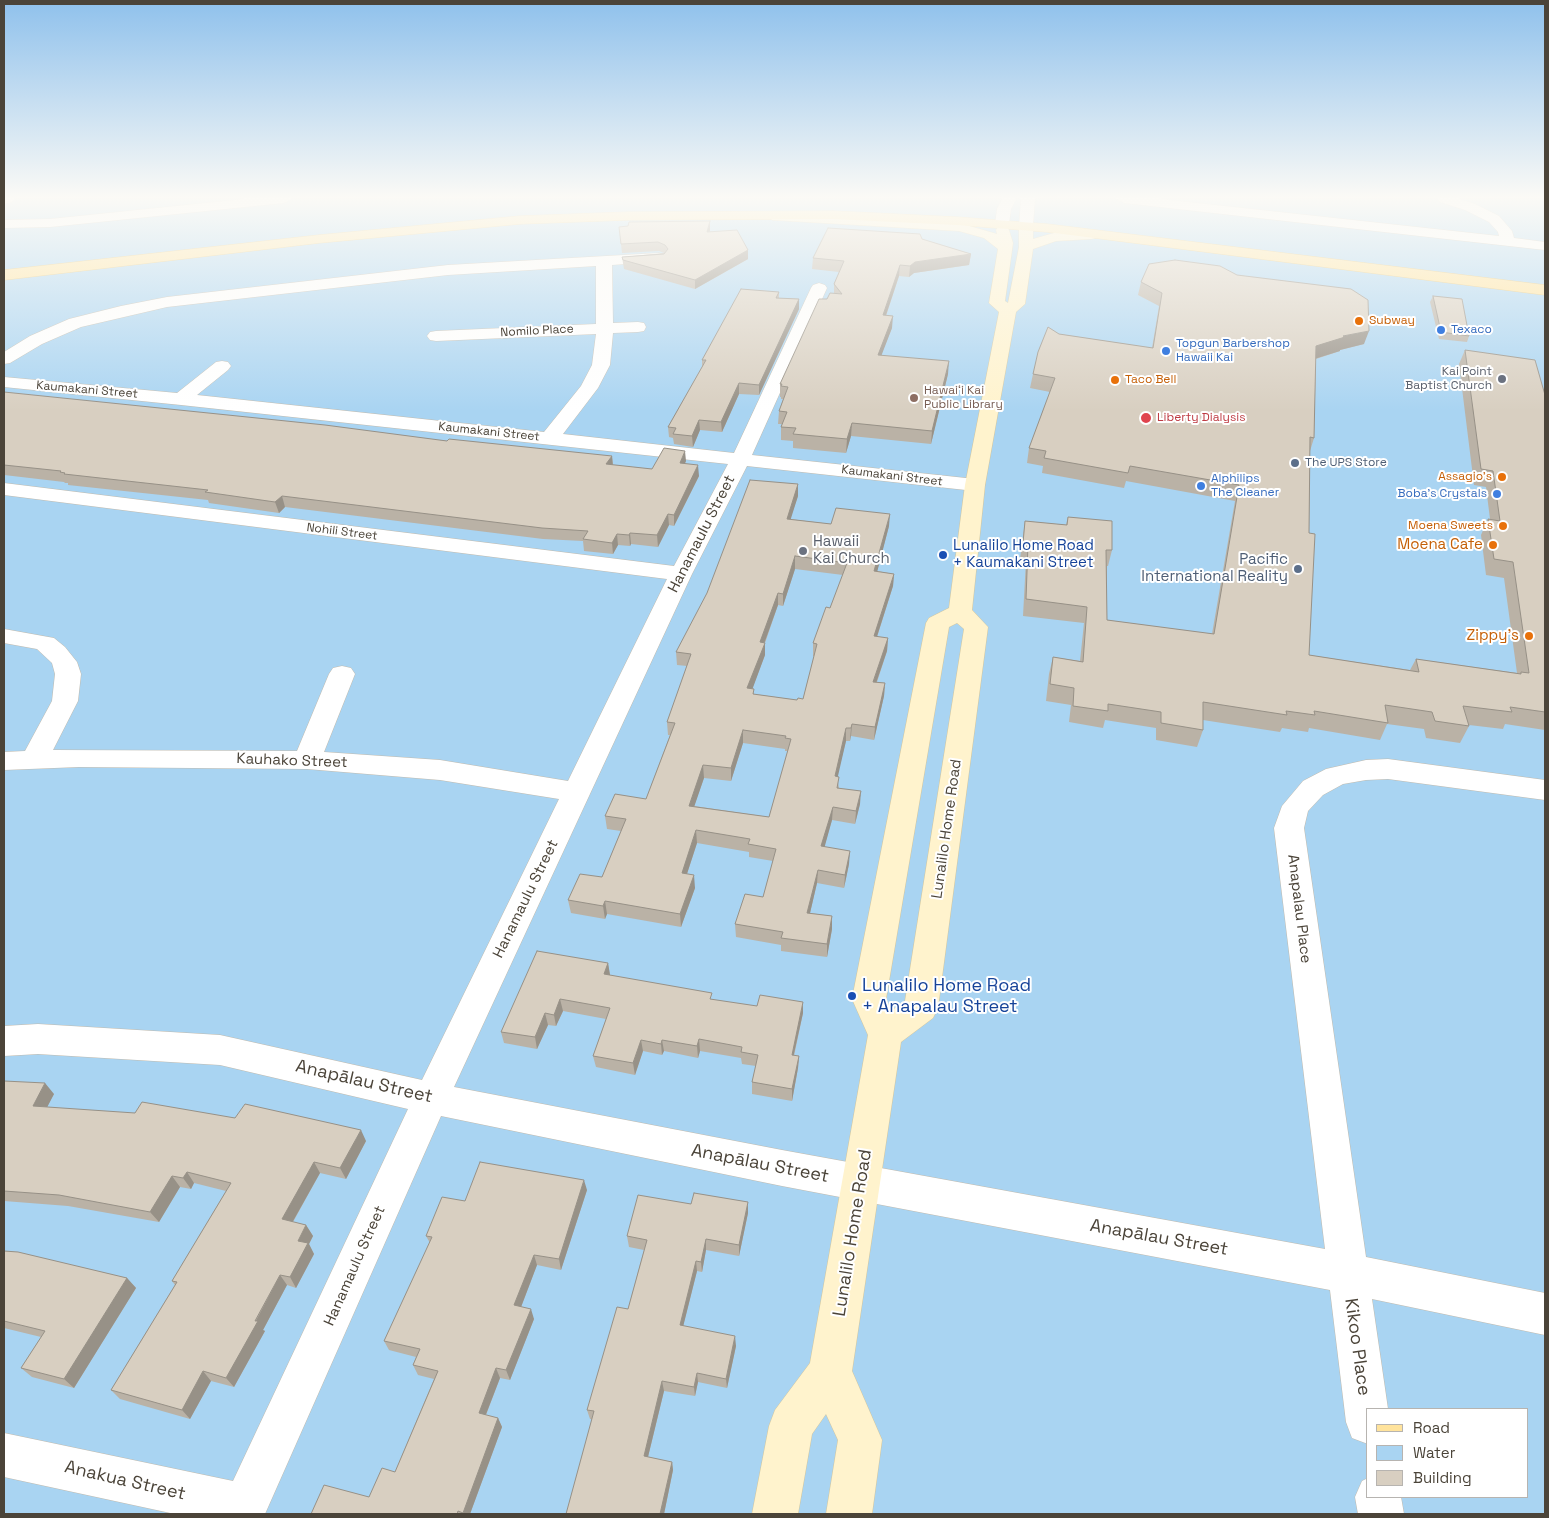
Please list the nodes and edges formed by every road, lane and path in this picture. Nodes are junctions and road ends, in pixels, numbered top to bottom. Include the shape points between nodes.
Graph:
1 (50, 270) edge
2 (463, 270) edge
3 (604, 270) edge
4 (1002, 270) edge
5 (1022, 270) edge
6 (1382, 270) edge
7 (4, 275) edge
8 (819, 288) dead end
9 (1545, 290) edge
10 (1008, 310) junction
11 (638, 327) dead end
12 (604, 328) junction
13 (436, 336) dead end
14 (4, 359) edge
15 (222, 366) dead end
16 (4, 382) edge
17 (181, 399) junction
18 (550, 438) junction
19 (740, 460) junction
20 (975, 485) junction
21 (4, 489) edge
22 (681, 574) junction
23 (960, 612) junction
24 (4, 636) edge
25 (342, 674) dead end
26 (34, 759) junction
27 (306, 760) junction
28 (4, 761) edge
29 (1545, 790) edge
30 (578, 792) junction
31 (885, 1035) junction
32 (4, 1041) edge
33 (431, 1098) junction
34 (861, 1184) junction
35 (1346, 1272) junction
36 (1545, 1314) edge
37 (830, 1372) junction
38 (1366, 1408) edge
39 (4, 1455) edge
40 (1378, 1498) edge
41 (244, 1511) edge
42 (775, 1514) edge
43 (849, 1514) edge
44 (1381, 1514) edge

1 - 7 main road
2 - 14 street via 413,273 147,306 75,323
3 - 12 street
4 - 10 main road via 997,303
5 - 10 main road via 1017,304
6 - 9 main road
8 - 19 street, Hanamaulu Street
10 - 20 main road
11 - 12 street, Nomilo Place
12 - 13 street, Nomilo Place
12 - 18 street via 604,353 596,376
15 - 17 street
16 - 17 street, Kaumakani Street
17 - 18 street, Kaumakani Street
18 - 19 street, Kaumakani Street
19 - 20 street, Kaumakani Street
19 - 22 street, Hanamaulu Street
20 - 23 main road
21 - 22 street, Nohili Street
22 - 30 street, Hanamaulu Street
23 - 31 main road via 938,622 869,999
23 - 31 main road, Lunalilo Home Road via 976,627 921,1008
24 - 26 street via 45,643 64,662 68,674 65,702
25 - 27 street
26 - 27 street, Kauhako Street
26 - 28 street, Kauhako Street
27 - 30 street, Kauhako Street via 440,770
29 - 35 street, Anapalau Place via 1388,769 1366,770 1336,776 1320,784 1301,800 1293,813 1288,828
30 - 33 street, Hanamaulu Street
31 - 34 main road, Lunalilo Home Road
32 - 33 street, Anapālau Street via 38,1038 220,1050
33 - 34 street, Anapālau Street
33 - 41 street, Hanamaulu Street
34 - 35 street, Anapālau Street
34 - 37 main road, Lunalilo Home Road
35 - 36 street, Anapālau Street
35 - 38 street, Kikoo Place
37 - 42 main road, Lunalilo Home Road via 792,1426
37 - 43 main road via 860,1440
39 - 41 street, Anakua Street
40 - 44 street

